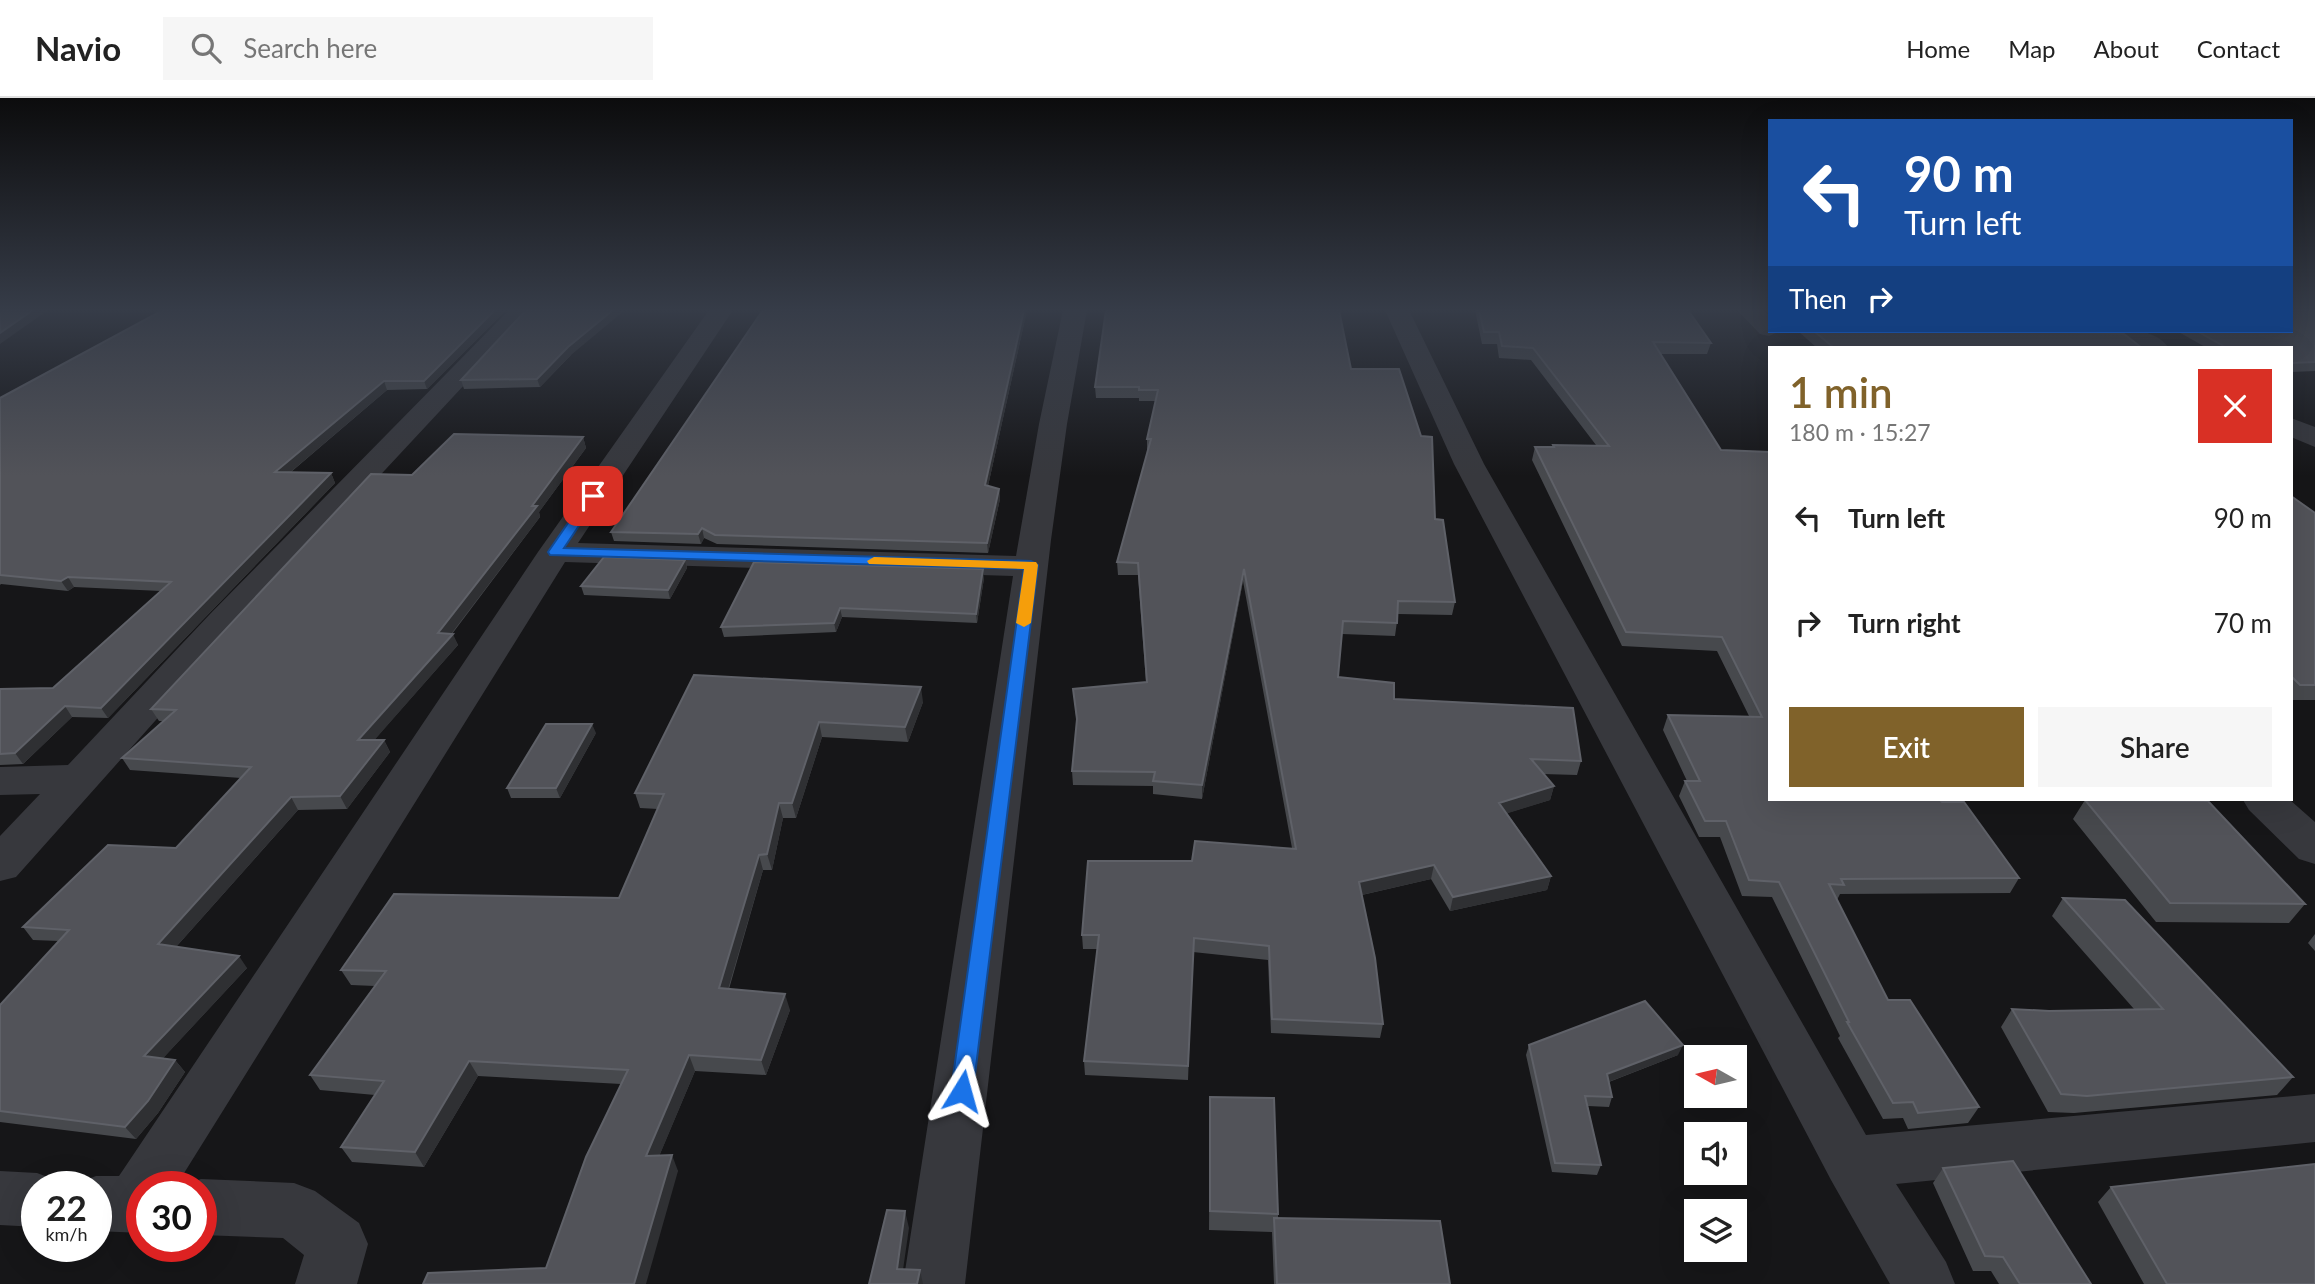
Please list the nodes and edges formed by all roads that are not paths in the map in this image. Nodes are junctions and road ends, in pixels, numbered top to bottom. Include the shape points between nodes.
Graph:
1 (469, 365) edge
2 (684, 365) edge
3 (1063, 365) edge
4 (1423, 365) edge
5 (2293, 427) edge
6 (2315, 438) edge
7 (555, 552) junction
8 (1031, 565) junction
9 (80, 779) junction
10 (0, 781) edge
11 (2265, 801) edge
12 (2315, 848) edge
13 (0, 865) edge
14 (2315, 1118) edge
15 (1851, 1162) junction
16 (149, 1171) edge
17 (0, 1198) edge
18 (21, 1199) edge
19 (217, 1208) edge
20 (326, 1284) edge
21 (934, 1284) edge
22 (1924, 1284) edge

1 - 9 street
2 - 7 street
3 - 8 street
4 - 15 street via 1469,464
5 - 6 street
7 - 8 street
7 - 16 street
8 - 21 street
9 - 10 street
9 - 13 street
11 - 12 street
14 - 15 street
15 - 22 street
17 - 18 street
19 - 20 street via 294,1211 338,1244

